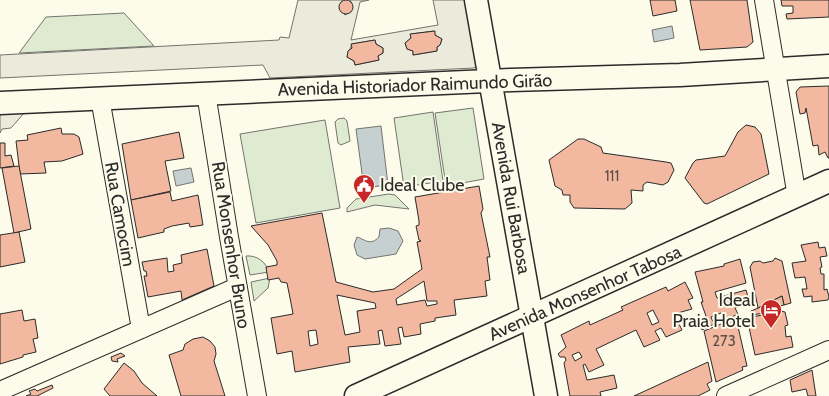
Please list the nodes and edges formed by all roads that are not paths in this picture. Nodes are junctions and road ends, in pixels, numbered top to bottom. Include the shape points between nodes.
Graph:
1 (476, 0) edge
2 (764, 0) edge
3 (829, 66) edge
4 (776, 68) junction
5 (491, 81) junction
6 (206, 93) junction
7 (100, 98) junction
8 (0, 103) edge
9 (817, 188) edge
10 (238, 287) junction
11 (532, 317) junction
12 (141, 329) junction
13 (829, 350) edge
14 (0, 391) edge
15 (257, 396) edge
16 (356, 396) edge
17 (546, 396) edge
18 (726, 396) edge

1 - 5 main road, Avenida Rui Barbosa
2 - 4 street
3 - 4 main road, Avenida Historiador Raimundo Girão
4 - 5 main road, Avenida Historiador Raimundo Girão via 680,75
4 - 9 street
5 - 6 main road, Avenida Historiador Raimundo Girão
5 - 11 main road, Avenida Rui Barbosa
6 - 7 main road, Avenida Historiador Raimundo Girão
6 - 10 street, Rua Monsenhor Bruno
7 - 8 main road, Avenida Historiador Raimundo Girão
7 - 12 street, Rua Camocim
9 - 11 main road, Avenida Monsenhor Tabosa
10 - 12 street
10 - 15 street, Rua Monsenhor Bruno
11 - 16 main road, Avenida Monsenhor Tabosa
11 - 17 main road, Avenida Rui Barbosa
12 - 14 street
13 - 18 street

